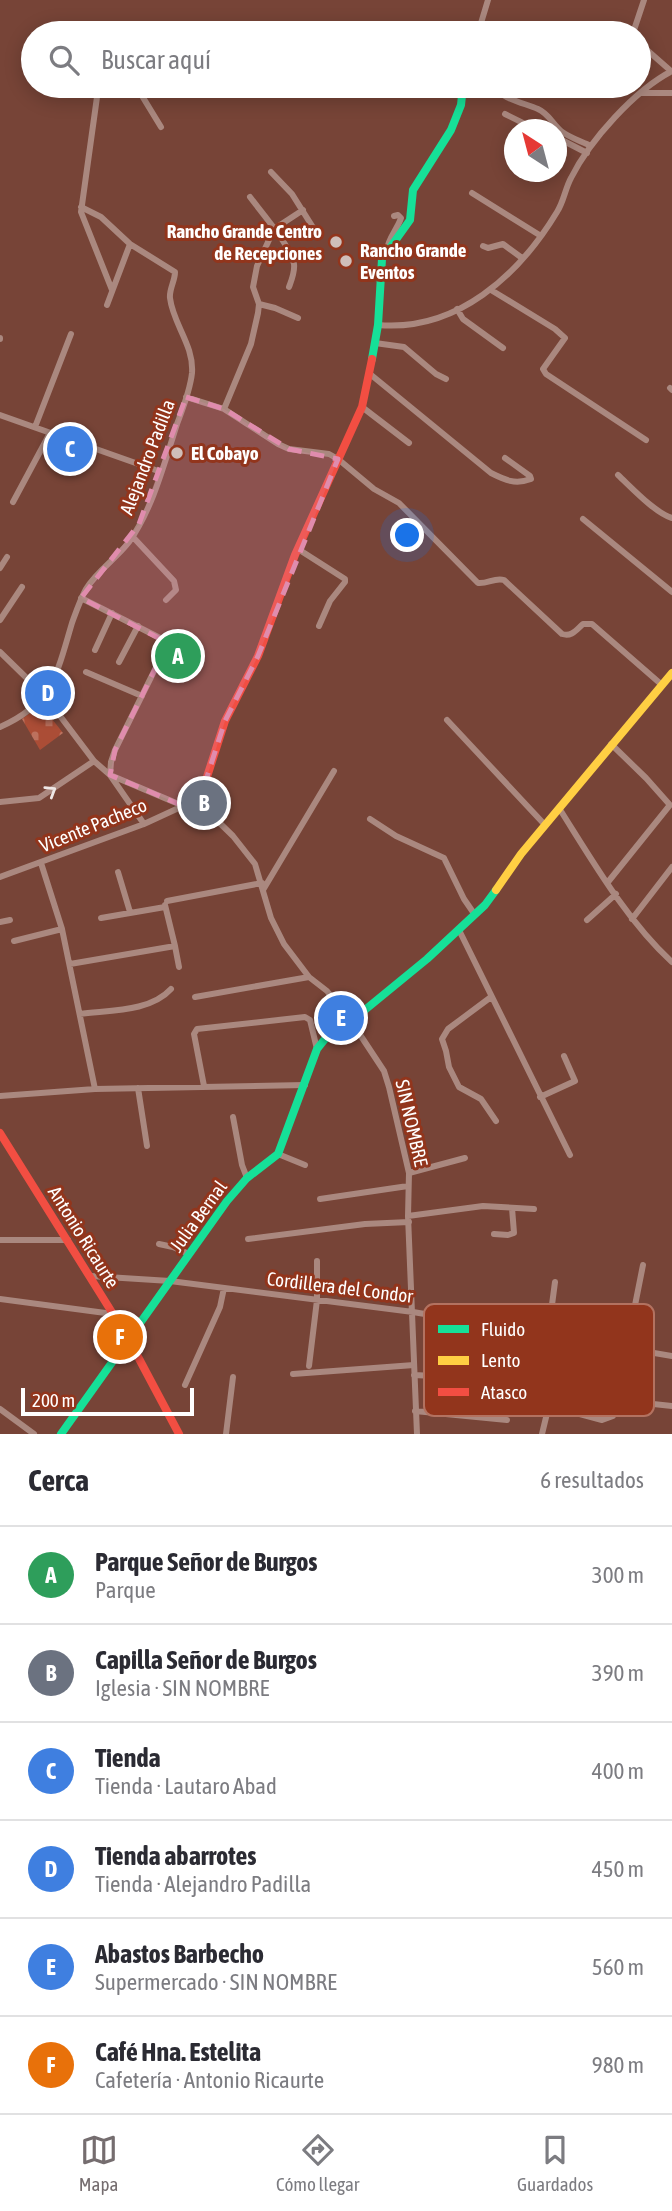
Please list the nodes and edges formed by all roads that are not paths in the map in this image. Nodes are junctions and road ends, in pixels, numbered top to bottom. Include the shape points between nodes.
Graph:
1 (488, 0) edge
2 (645, 0) edge
3 (482, 21) edge
4 (638, 21) edge
5 (651, 54) edge
6 (671, 71) edge
7 (651, 83) edge
8 (651, 93) edge
9 (672, 93) edge
10 (97, 98) edge
11 (143, 98) edge
12 (462, 98) edge
13 (510, 98) edge
14 (636, 98) edge
15 (505, 114) dead end
16 (515, 119) edge
17 (161, 127) dead end
18 (567, 143) edge
19 (591, 146) junction
20 (587, 153) junction
21 (271, 172) dead end
22 (472, 193) dead end
23 (250, 197) dead end
24 (81, 207) junction
25 (303, 210) junction
26 (394, 216) dead end
27 (274, 229) junction
28 (314, 229) dead end
29 (541, 236) junction
30 (130, 244) junction
31 (484, 246) dead end
32 (387, 250) junction
33 (522, 258) junction
34 (289, 287) dead end
35 (113, 290) junction
36 (491, 290) junction
37 (259, 304) junction
38 (107, 305) dead end
39 (457, 309) junction
40 (298, 318) dead end
41 (378, 324) junction
42 (71, 334) dead end
43 (375, 343) junction
44 (503, 348) dead end
45 (370, 374) junction
46 (446, 379) dead end
47 (186, 397) junction
48 (362, 407) junction
49 (224, 409) junction
50 (0, 415) edge
51 (35, 427) junction
52 (50, 433) junction
53 (646, 440) dead end
54 (409, 443) dead end
55 (505, 458) dead end
56 (338, 459) junction
57 (161, 472) junction
58 (618, 475) dead end
59 (13, 502) dead end
60 (672, 518) edge
61 (583, 519) dead end
62 (132, 536) junction
63 (298, 549) junction
64 (7, 557) dead end
65 (0, 568) edge
66 (22, 587) dead end
67 (672, 592) edge
68 (81, 598) junction
69 (166, 600) dead end
70 (112, 613) junction
71 (0, 620) edge
72 (138, 626) junction
73 (319, 626) dead end
74 (172, 635) dead end
75 (168, 642) junction
76 (94, 650) dead end
77 (0, 652) edge
78 (119, 662) dead end
79 (86, 672) dead end
80 (672, 673) edge
81 (662, 685) junction
82 (45, 695) junction
83 (142, 696) junction
84 (447, 720) dead end
85 (0, 727) edge
86 (611, 744) junction
87 (94, 761) junction
88 (334, 771) dead end
89 (110, 775) junction
90 (196, 800) junction
91 (0, 802) edge
92 (181, 805) junction
93 (559, 808) junction
94 (370, 819) dead end
95 (144, 824) junction
96 (545, 825) junction
97 (41, 863) junction
98 (672, 867) edge
99 (118, 872) dead end
100 (0, 877) edge
101 (608, 882) junction
102 (262, 886) junction
103 (615, 894) junction
104 (165, 903) junction
105 (130, 912) junction
106 (475, 915) junction
107 (101, 918) dead end
108 (632, 919) junction
109 (10, 920) dead end
110 (587, 920) dead end
111 (0, 922) edge
112 (62, 929) junction
113 (459, 930) junction
114 (14, 941) dead end
115 (175, 947) junction
116 (672, 962) edge
117 (70, 964) junction
118 (179, 967) dead end
119 (309, 977) junction
120 (171, 989) dead end
121 (491, 996) junction
122 (195, 997) dead end
123 (80, 1014) junction
124 (351, 1021) junction
125 (317, 1049) junction
126 (564, 1056) dead end
127 (304, 1084) junction
128 (204, 1086) junction
129 (138, 1088) junction
130 (95, 1089) junction
131 (0, 1096) edge
132 (540, 1097) junction
133 (233, 1117) dead end
134 (496, 1121) dead end
135 (0, 1133) edge
136 (147, 1146) dead end
137 (278, 1154) junction
138 (570, 1155) dead end
139 (465, 1158) dead end
140 (305, 1165) dead end
141 (409, 1173) junction
142 (247, 1178) junction
143 (408, 1186) junction
144 (320, 1199) dead end
145 (512, 1208) junction
146 (534, 1209) dead end
147 (408, 1219) junction
148 (495, 1234) dead end
149 (248, 1239) dead end
150 (0, 1240) edge
151 (68, 1241) junction
152 (159, 1244) dead end
153 (189, 1254) junction
154 (317, 1261) dead end
155 (643, 1265) dead end
156 (91, 1276) junction
157 (170, 1281) junction
158 (555, 1282) dead end
159 (224, 1288) junction
160 (0, 1299) edge
161 (317, 1300) junction
162 (552, 1304) edge
163 (635, 1304) edge
164 (413, 1311) junction
165 (424, 1313) edge
166 (113, 1314) junction
167 (128, 1338) junction
168 (654, 1353) edge
169 (672, 1356) edge
170 (414, 1365) junction
171 (309, 1366) dead end
172 (293, 1374) dead end
173 (414, 1375) junction
174 (424, 1375) edge
175 (233, 1377) dead end
176 (185, 1385) dead end
177 (654, 1404) edge
178 (672, 1406) edge
179 (0, 1409) edge
180 (415, 1411) junction
181 (424, 1412) edge
182 (466, 1416) edge
183 (546, 1416) edge
184 (588, 1416) edge
185 (613, 1416) edge
186 (507, 1420) dead end
187 (34, 1434) edge
188 (61, 1434) edge
189 (179, 1434) edge
190 (226, 1434) edge
191 (417, 1434) edge
192 (542, 1434) edge

1 - 3 street
2 - 4 street
5 - 6 street
6 - 7 street
8 - 9 street
10 - 24 street
11 - 17 street
12 - 32 street via 452,130 413,190 410,220
13 - 19 street via 548,114 565,134
14 - 19 street
15 - 16 street
18 - 20 street
19 - 20 street
20 - 29 street
21 - 25 street
22 - 29 street
23 - 27 street
24 - 30 street via 101,217
24 - 35 street
25 - 27 street
25 - 28 street
26 - 32 street via 401,218
27 - 34 street via 294,264
27 - 37 street via 255,273 253,292
29 - 33 street
30 - 35 street
30 - 47 street via 175,272 172,308 190,350 192,372
31 - 33 street via 503,244
32 - 41 street via 382,259
33 - 36 street
35 - 38 street
36 - 39 street
36 - 53 street via 565,338 542,369 546,374
37 - 40 street
37 - 49 street via 251,344
39 - 41 street via 432,320
39 - 44 street via 463,319
41 - 43 street
42 - 51 street
43 - 45 street
43 - 46 street via 404,347
45 - 48 street
45 - 55 street via 491,473 510,481 531,479
47 - 49 street, Alejandro Padilla
47 - 57 street, Alejandro Padilla
48 - 54 street
48 - 56 street
49 - 56 street, Alejandro Padilla via 278,444
50 - 51 street
51 - 52 street
52 - 57 street
52 - 59 street
56 - 63 street
56 - 81 street via 398,503 478,583 505,580 562,634 592,624
57 - 62 street, Alejandro Padilla
58 - 60 street
61 - 67 street
62 - 68 street, Alejandro Padilla
62 - 69 street via 174,581 176,590
63 - 73 street via 345,579
63 - 90 street
64 - 65 street
66 - 71 street
68 - 70 street
68 - 82 street, Alejandro Padilla via 57,673
70 - 72 street
70 - 76 street
72 - 75 street
72 - 78 street
74 - 75 street
75 - 83 street
77 - 82 street
79 - 83 street
80 - 81 street
81 - 86 street
82 - 85 street, Alejandro Padilla
82 - 87 street
83 - 89 street via 115,750
84 - 96 street
86 - 93 street
86 - 101 street via 670,805
87 - 89 street
91 -> 87 street via 39,798
88 - 102 street
89 - 92 street
89 - 95 street
90 - 92 street, Vicente Pacheco
90 - 102 street, SIN NOMBRE via 247,852
92 - 95 street, Vicente Pacheco
93 - 96 street
93 - 101 street
94 - 106 street via 444,858
95 - 97 street, Vicente Pacheco
96 - 106 street
97 - 100 street, Vicente Pacheco
97 - 112 street
98 - 108 street
99 - 105 street
101 - 103 street
102 - 104 street
102 - 119 street, SIN NOMBRE via 275,928
103 - 108 street
103 - 110 street
104 - 105 street
104 - 115 street
105 - 107 street
106 - 113 street
108 - 116 street
109 - 111 street
112 - 114 street
112 - 117 street
113 - 121 street
113 - 124 street
115 - 117 street
115 - 118 street
117 - 123 street
119 - 122 street
119 - 124 street, SIN NOMBRE
120 - 123 street via 145,1005
121 - 132 street
121 - 134 street via 448,1029 442,1039 459,1087 481,1099
123 - 130 street
124 - 125 street
124 - 141 street, SIN NOMBRE via 384,1071
125 - 127 street
125 - 128 street via 308,1018 197,1029 194,1034
126 - 132 street via 575,1081
127 - 128 street
127 - 137 street
128 - 129 street
129 - 130 street
129 - 136 street
130 - 131 street
132 - 138 street
133 - 142 street
135 - 151 street, Antonio Ricaurte
137 - 140 street
137 - 142 street, Julia Bernal
139 - 141 street
141 - 143 street, SIN NOMBRE
142 - 153 street, Julia Bernal
143 - 144 street
143 - 147 street, SIN NOMBRE
145 - 146 street
145 - 147 street via 472,1207
145 - 148 street via 514,1233
147 - 149 street
147 - 164 street, SIN NOMBRE
150 - 151 street
151 - 156 street, Antonio Ricaurte
152 - 153 street
153 - 157 street, Julia Bernal
154 - 161 street
155 - 163 street
156 - 157 street, Cordillera del Condor
156 - 166 street, Antonio Ricaurte
157 - 159 street, Cordillera del Condor
157 - 167 street, Julia Bernal
158 - 162 street
159 - 161 street, Cordillera del Condor
159 - 176 street
160 - 166 street
161 - 164 street, Cordillera del Condor
161 - 171 street
164 - 165 street, Cordillera del Condor
164 - 170 street, SIN NOMBRE
166 - 167 street, Antonio Ricaurte
167 - 188 street, Julia Bernal
167 - 189 street, Antonio Ricaurte
168 - 169 street, Cordillera del Condor
170 - 172 street
170 - 173 street, SIN NOMBRE
173 - 174 street
173 - 180 street, SIN NOMBRE
175 - 190 street
177 - 178 street
179 - 187 street
180 - 181 street
180 - 191 street, SIN NOMBRE
182 - 186 street
183 - 192 street
184 - 185 street via 602,1420

